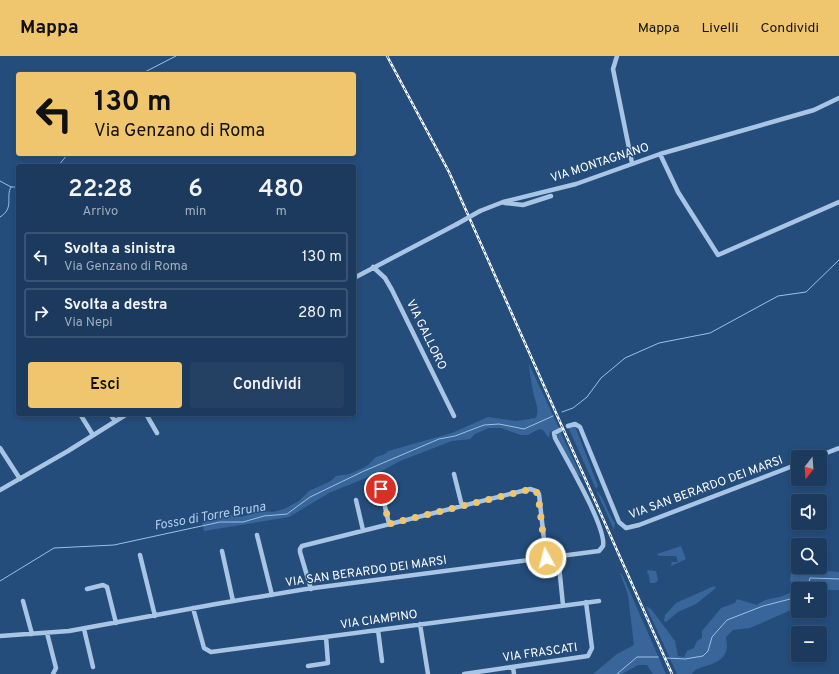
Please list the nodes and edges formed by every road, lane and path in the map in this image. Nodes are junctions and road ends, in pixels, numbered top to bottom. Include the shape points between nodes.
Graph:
1 (617, 56) edge
2 (839, 98) edge
3 (660, 154) junction
4 (632, 163) junction
5 (551, 196) dead end
6 (503, 202) junction
7 (839, 202) edge
8 (373, 267) junction
9 (356, 277) edge
10 (81, 416) edge
11 (111, 416) edge
12 (124, 416) edge
13 (147, 416) edge
14 (454, 416) dead end
15 (115, 421) junction
16 (568, 426) dead end
17 (560, 430) dead end
18 (158, 433) dead end
19 (94, 435) junction
20 (0, 448) edge
21 (839, 448) edge
22 (827, 453) edge
23 (791, 467) edge
24 (454, 474) dead end
25 (20, 479) junction
26 (381, 489) dead end
27 (0, 490) edge
28 (356, 500) dead end
29 (462, 506) junction
30 (389, 524) junction
31 (363, 530) junction
32 (257, 535) dead end
33 (222, 550) dead end
34 (140, 555) dead end
35 (558, 556) junction
36 (546, 558) junction
37 (87, 589) dead end
38 (311, 589) junction
39 (272, 595) junction
40 (23, 601) dead end
41 (233, 601) junction
42 (599, 601) dead end
43 (586, 602) junction
44 (563, 605) junction
45 (194, 608) junction
46 (156, 616) junction
47 (116, 623) junction
48 (420, 624) junction
49 (84, 629) junction
50 (378, 630) junction
51 (47, 633) junction
52 (32, 634) junction
53 (0, 636) edge
54 (326, 637) junction
55 (382, 661) dead end
56 (308, 666) dead end
57 (93, 667) dead end
58 (513, 667) junction
59 (53, 674) edge
60 (428, 674) edge
61 (464, 674) edge
62 (514, 674) edge

1 - 4 street via 613,70
2 - 3 street, VIA MONTAGNANO via 814,110
3 - 4 street, VIA MONTAGNANO
3 - 7 street via 678,192 717,255
4 - 6 street, VIA MONTAGNANO via 576,184
5 - 6 street via 521,205
6 - 8 street, VIA MONTAGNANO, bridge via 480,211
8 - 9 street, VIA MONTAGNANO
8 - 14 street, VIA GALLORO via 392,288
10 - 19 street
11 - 15 street
12 - 15 street
13 - 18 street
15 - 19 street
16 - 23 street, VIA SAN BERARDO DEI MARSI via 575,424 580,427 619,522 626,528 636,527
17 - 35 street, VIA SAN BERARDO DEI MARSI via 554,433 554,438 584,492 604,543 598,551
19 - 25 street
20 - 25 street
21 - 22 street
24 - 29 street
25 - 27 street
26 - 30 street
28 - 31 street
29 - 30 street
29 - 36 street via 527,490 536,491
30 - 31 street
31 - 38 street via 301,547 300,554
32 - 39 street
33 - 41 street
34 - 46 street
35 - 36 street, VIA SAN BERARDO DEI MARSI
35 - 44 street
36 - 38 street, VIA SAN BERARDO DEI MARSI
37 - 47 street via 103,585 107,587
38 - 39 street, VIA SAN BERARDO DEI MARSI
39 - 41 street, VIA SAN BERARDO DEI MARSI
40 - 52 street
41 - 45 street, VIA SAN BERARDO DEI MARSI
42 - 43 street, VIA CIAMPINO
43 - 44 street, VIA CIAMPINO
43 - 58 street, VIA FRASCATI via 592,648 588,656
44 - 48 street, VIA CIAMPINO
45 - 46 street, VIA SAN BERARDO DEI MARSI
45 - 54 street, VIA CIAMPINO via 203,647 208,652
46 - 47 street, VIA SAN BERARDO DEI MARSI
47 - 49 street, VIA SAN BERARDO DEI MARSI
48 - 50 street, VIA CIAMPINO
48 - 60 street
49 - 51 street, VIA SAN BERARDO DEI MARSI
49 - 57 street
50 - 54 street, VIA CIAMPINO
50 - 55 street
51 - 52 street, VIA SAN BERARDO DEI MARSI
51 - 59 street via 56,668
52 - 53 street, VIA SAN BERARDO DEI MARSI
54 - 56 street via 328,663
58 - 61 street, VIA FRASCATI
58 - 62 street

